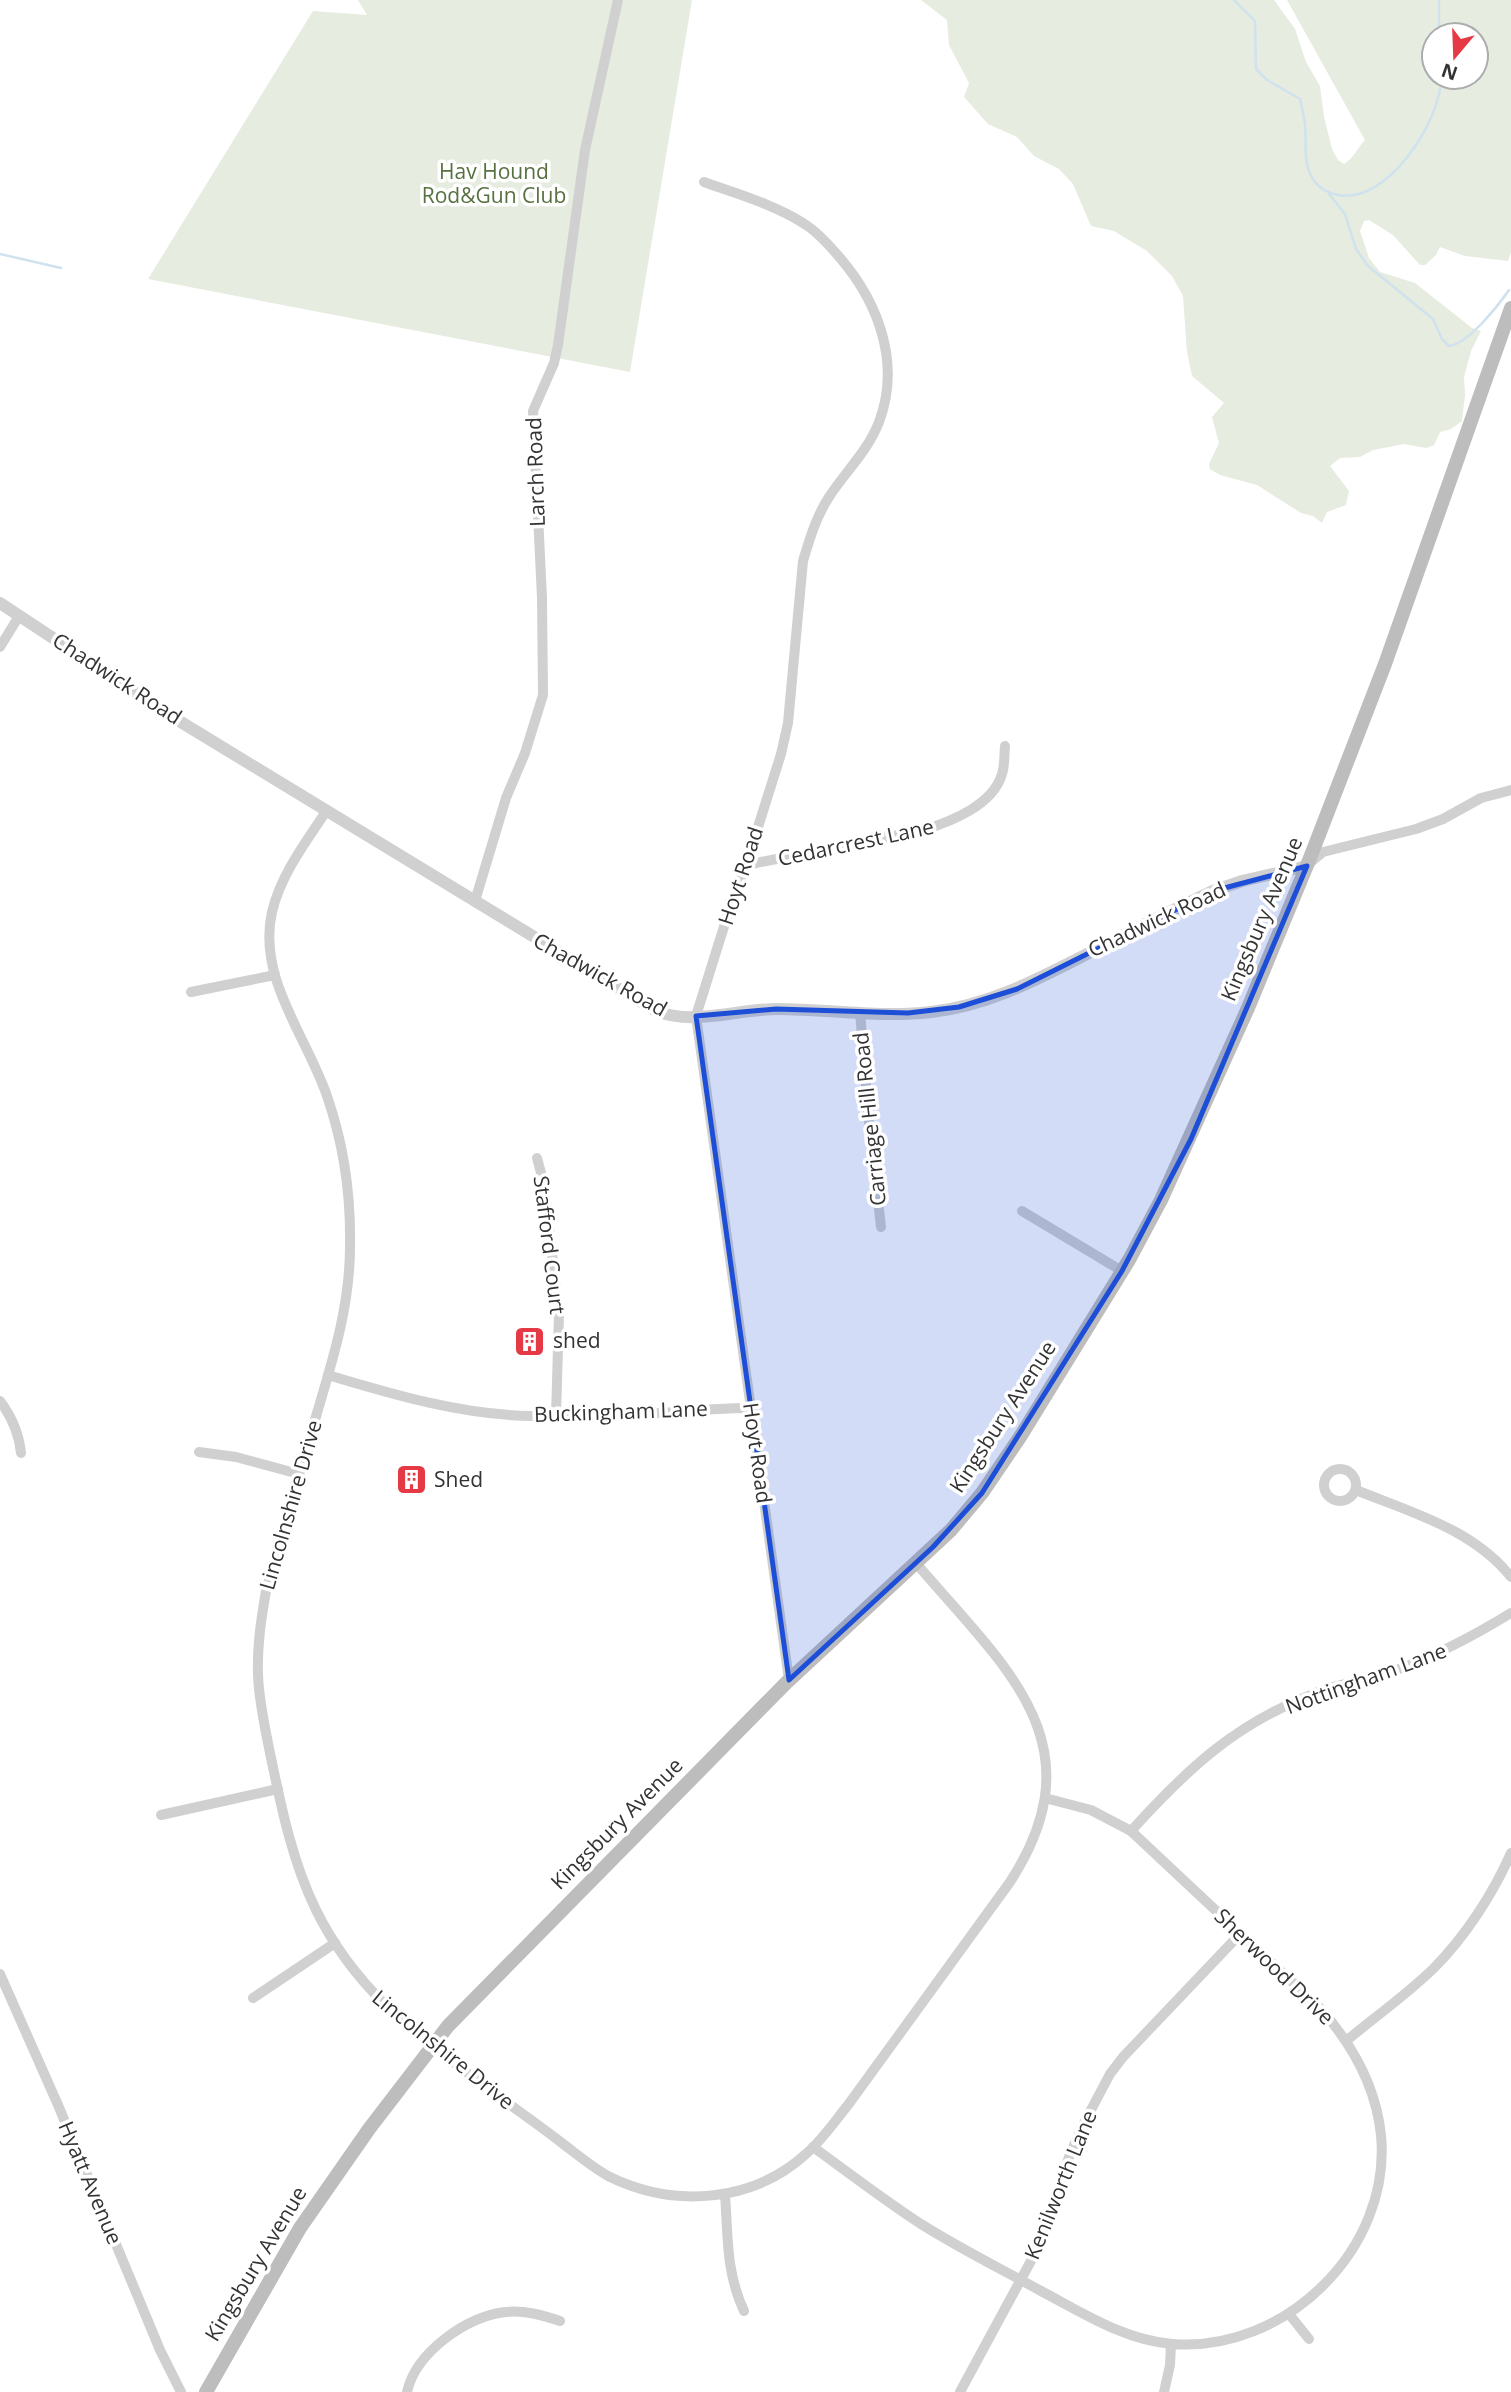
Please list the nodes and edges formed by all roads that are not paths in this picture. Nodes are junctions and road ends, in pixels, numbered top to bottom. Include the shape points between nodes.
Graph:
1 (618, 0) edge
2 (704, 182) dead end
3 (1511, 308) edge
4 (0, 603) edge
5 (19, 616) junction
6 (0, 647) edge
7 (1005, 746) dead end
8 (1511, 790) edge
9 (327, 810) junction
10 (746, 865) junction
11 (1307, 866) junction
12 (475, 901) junction
13 (275, 975) junction
14 (191, 992) dead end
15 (860, 1012) junction
16 (696, 1016) junction
17 (537, 1158) dead end
18 (1022, 1211) dead end
19 (881, 1227) dead end
20 (1122, 1271) junction
21 (328, 1375) junction
22 (0, 1401) edge
23 (751, 1408) junction
24 (556, 1416) junction
25 (199, 1452) dead end
26 (21, 1453) dead end
27 (299, 1474) junction
28 (1356, 1490) dead end
29 (916, 1563) junction
30 (1511, 1577) edge
31 (1511, 1613) edge
32 (789, 1680) junction
33 (278, 1789) junction
34 (1045, 1798) junction
35 (161, 1815) dead end
36 (1131, 1832) junction
37 (1511, 1853) edge
38 (1241, 1933) junction
39 (335, 1943) junction
40 (0, 1974) edge
41 (253, 1998) dead end
42 (1346, 2041) junction
43 (433, 2045) junction
44 (813, 2147) junction
45 (725, 2194) junction
46 (1021, 2280) junction
47 (744, 2311) dead end
48 (1289, 2314) junction
49 (560, 2320) dead end
50 (1309, 2339) dead end
51 (1171, 2344) junction
52 (181, 2392) edge
53 (206, 2392) edge
54 (407, 2392) edge
55 (960, 2392) edge
56 (1164, 2392) edge

1 - 12 street, Larch Road via 585,150 558,345 533,411 543,695
2 - 10 street, Hoyt Road via 804,223 831,247 877,317 888,365 879,422 866,448 829,497 809,540 800,585 788,723
3 - 11 main road, Kingsbury Avenue via 1385,664
4 - 5 street, Chadwick Road
5 - 6 street
5 - 9 street, Chadwick Road via 171,716
7 - 10 street, Cedarcrest Lane via 1002,774 994,790 950,821
8 - 11 street via 1481,798 1416,829 1323,852
9 - 12 street, Chadwick Road
9 - 13 street, Lincolnshire Drive via 276,899 269,935
10 - 16 street, Hoyt Road
11 - 15 street, Chadwick Road via 1213,891 990,999 931,1012
11 - 20 main road, Kingsbury Avenue via 1191,1139
12 - 16 street, Chadwick Road via 656,1011
13 - 14 street
13 - 21 street, Lincolnshire Drive via 327,1095 347,1181 349,1276
15 - 16 street, Chadwick Road via 776,1009
15 - 19 street, Carriage Hill Road
16 - 23 street, Hoyt Road
17 - 24 street, Stafford Court via 559,1314
18 - 20 street
20 - 29 main road, Kingsbury Avenue via 990,1483
21 - 24 street, Buckingham Lane via 460,1408
21 - 27 street, Lincolnshire Drive
22 - 26 street via 12,1418
23 - 24 street, Buckingham Lane
23 - 32 street, Hoyt Road
25 - 27 street
27 - 33 street, Lincolnshire Drive via 259,1627 261,1707
28 - 30 street via 1467,1538
29 - 32 main road, Kingsbury Avenue
29 - 34 street, Lincolnshire Drive via 1010,1674 1028,1702 1044,1745
31 - 36 street, Nottingham Lane via 1430,1657 1318,1692 1232,1736 1172,1786
32 - 43 main road, Kingsbury Avenue via 481,1990
33 - 35 street
33 - 39 street, Lincolnshire Drive via 304,1884
34 - 36 street, Sherwood Drive via 1091,1810
34 - 44 street, Lincolnshire Drive via 1036,1836 1010,1882
36 - 38 street, Sherwood Drive
37 - 42 street via 1492,1890 1452,1947
38 - 42 street, Sherwood Drive via 1320,2008
38 - 46 street, Kenilworth Lane via 1110,2074 1070,2154 1047,2225
39 - 41 street
39 - 43 street, Lincolnshire Drive via 388,2010
40 - 52 street, Hyatt Avenue
42 - 48 street, Sherwood Drive via 1375,2104 1381,2136 1376,2187 1348,2257 1326,2284
43 - 45 street, Lincolnshire Drive via 608,2176 665,2195
43 - 53 main road, Kingsbury Avenue via 300,2228
44 - 45 street, Lincolnshire Drive via 765,2180
44 - 46 street, Sherwood Drive via 922,2224
45 - 47 street via 731,2276
46 - 51 street, Sherwood Drive via 1107,2326
46 - 55 street, Kenilworth Lane
48 - 50 street
48 - 51 street, Sherwood Drive via 1243,2335
49 - 54 street via 528,2312 484,2317 431,2351
51 - 56 street

